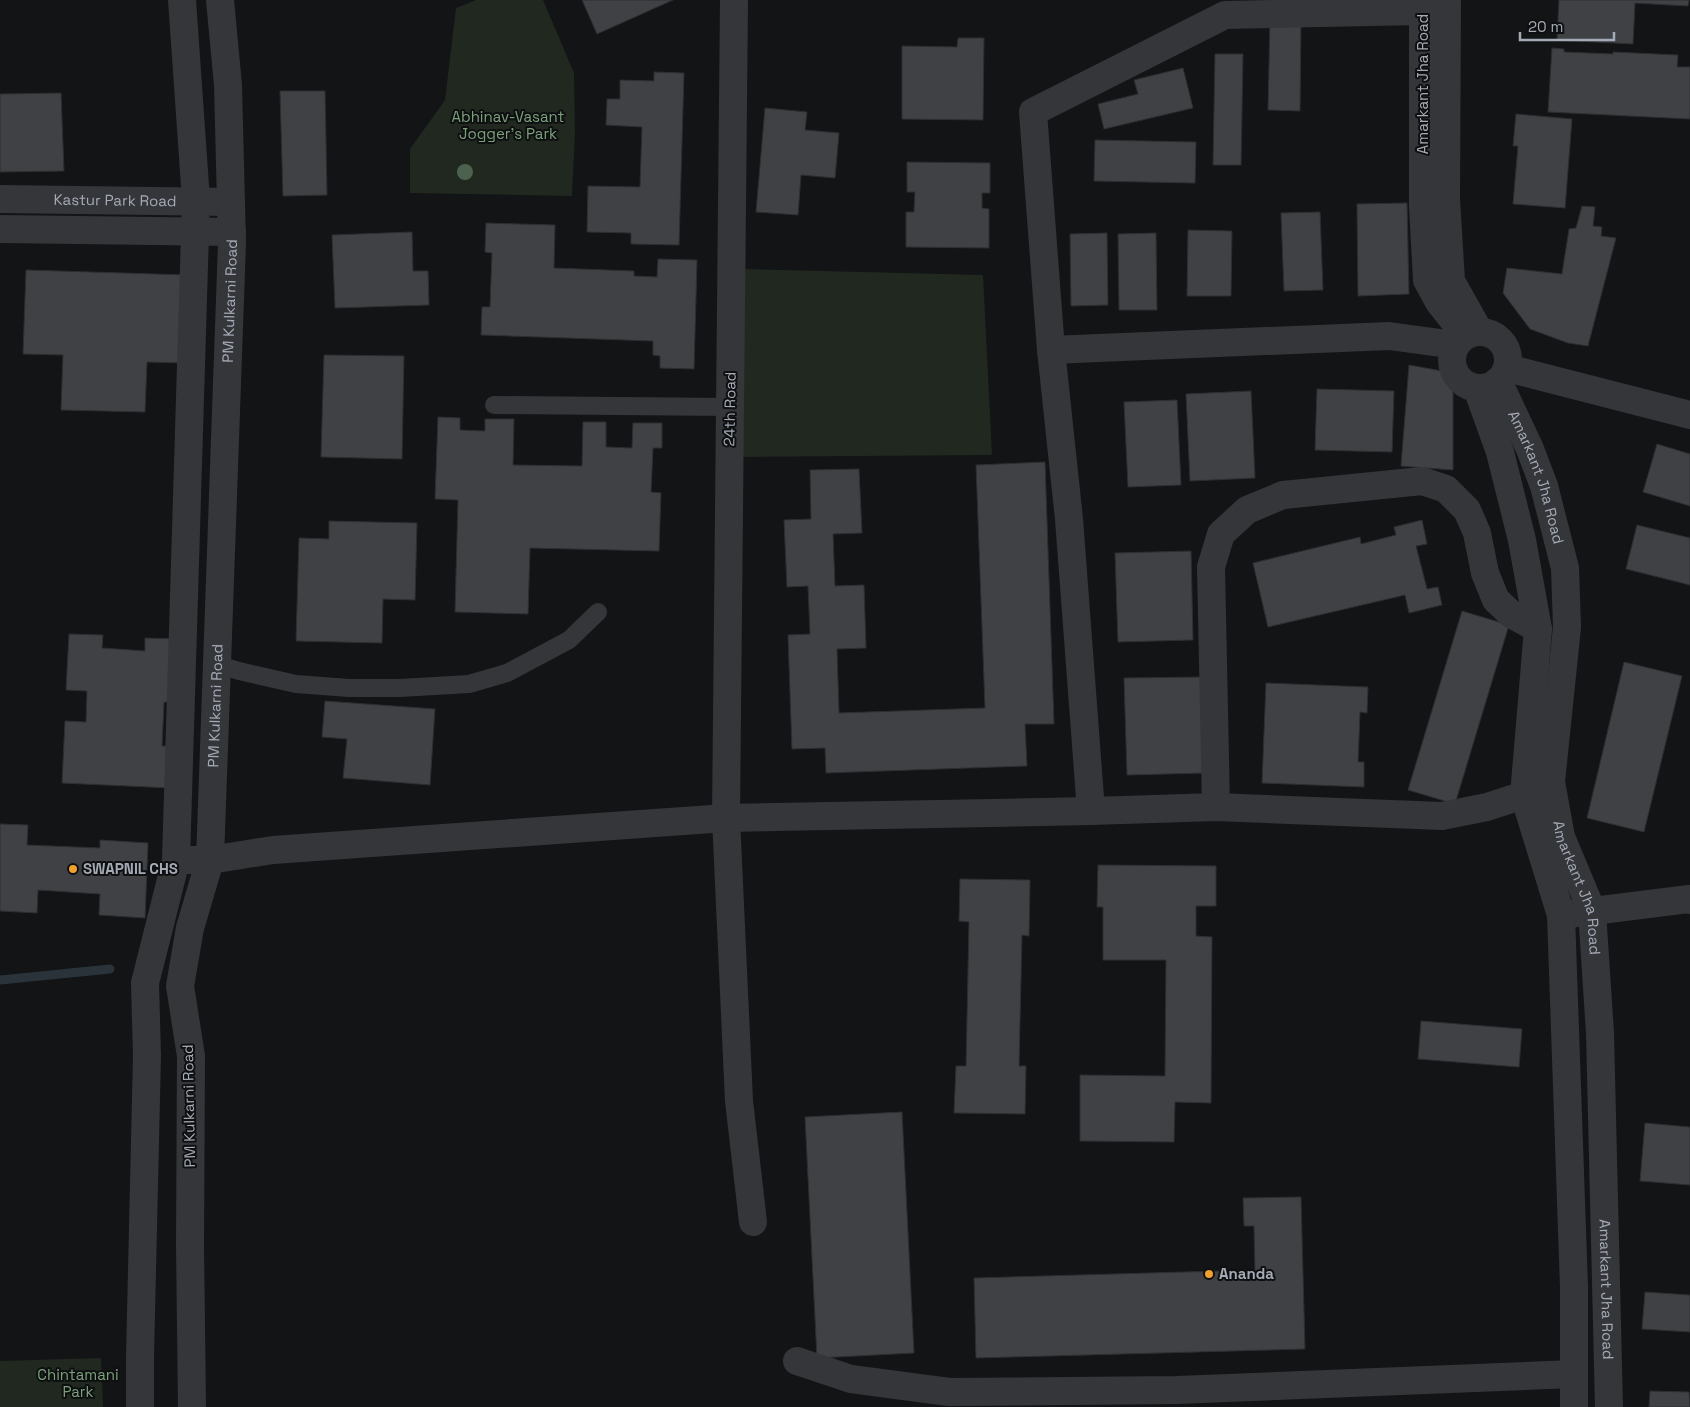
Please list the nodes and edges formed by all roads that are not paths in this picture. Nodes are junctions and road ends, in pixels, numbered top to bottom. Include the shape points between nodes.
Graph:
1 (182, 0) edge
2 (220, 0) edge
3 (734, 0) edge
4 (1431, 4) edge
5 (0, 199) edge
6 (196, 200) junction
7 (231, 202) junction
8 (0, 229) edge
9 (194, 231) junction
10 (232, 232) junction
11 (1466, 337) junction
12 (1051, 350) junction
13 (1494, 379) junction
14 (494, 405) dead end
15 (730, 406) junction
16 (1690, 415) edge
17 (598, 612) dead end
18 (1538, 629) junction
19 (216, 664) junction
20 (1551, 782) junction
21 (1524, 796) junction
22 (1216, 807) junction
23 (1091, 811) junction
24 (726, 818) junction
25 (176, 860) junction
26 (210, 860) junction
27 (1690, 900) edge
28 (1592, 911) junction
29 (1560, 916) junction
30 (753, 1222) dead end
31 (797, 1361) dead end
32 (1573, 1374) junction
33 (140, 1407) edge
34 (192, 1407) edge
35 (1574, 1407) edge
36 (1609, 1407) edge

1 - 6 street
2 - 7 street, PM Kulkarni Road via 228,85
3 - 15 street, 24th Road
4 - 11 street, Amarkant Jha Road via 1451,281
4 - 12 street via 1225,15 1033,112
5 - 6 street, Kastur Park Road
6 - 7 street, Kastur Park Road
6 - 9 street
7 - 10 street, PM Kulkarni Road
8 - 9 street
9 - 10 street
9 - 25 street
10 - 19 street, PM Kulkarni Road
11 - 12 street via 1389,336
11 - 13 street via 1492,335 1502,343 1508,355
11 - 13 street via 1451,359 1454,373 1464,384
12 - 23 street via 1069,519
13 - 16 street
13 - 18 street, Amarkant Jha Road via 1500,452 1522,540
13 - 20 street, Amarkant Jha Road via 1530,449 1544,486 1565,568 1566,627
14 - 15 lane
15 - 24 street, 24th Road
17 - 19 lane via 569,640 507,673 469,684 350,688 296,684
18 - 21 street, Amarkant Jha Road
18 - 22 street via 1511,614 1496,600 1484,573 1477,533 1467,510 1446,489 1422,481 1283,495 1247,510 1221,534 1211,567
19 - 26 street, PM Kulkarni Road
20 - 21 street
20 - 28 street, Amarkant Jha Road via 1561,837
21 - 22 street via 1442,816
21 - 29 street, Amarkant Jha Road
22 - 23 street
23 - 24 street
24 - 26 street via 283,849
24 - 30 street, 24th Road via 739,1100
25 - 26 street
25 - 33 street via 145,983 147,1055
26 - 34 street, PM Kulkarni Road via 190,928 180,986 191,1056
27 - 28 street
28 - 29 street
28 - 36 street, Amarkant Jha Road via 1600,1033
29 - 32 street, Amarkant Jha Road via 1573,1277
31 - 32 street via 851,1379 949,1392 1177,1390
32 - 35 street, Amarkant Jha Road

